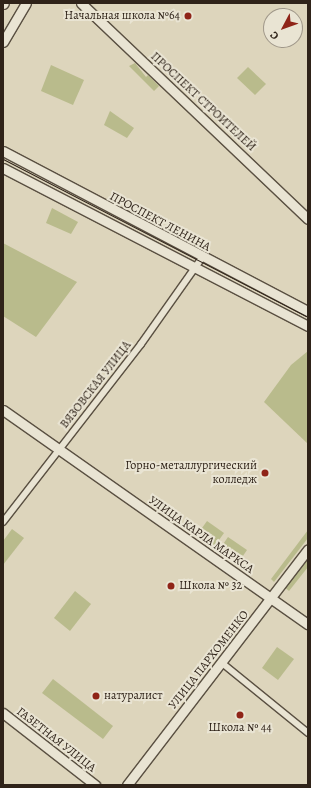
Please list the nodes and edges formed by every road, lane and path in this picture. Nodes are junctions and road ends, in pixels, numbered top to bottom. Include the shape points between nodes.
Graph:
1 (26, 3) edge
2 (81, 3) edge
3 (3, 42) edge
4 (3, 151) edge
5 (3, 168) edge
6 (308, 219) edge
7 (202, 258) junction
8 (197, 269) junction
9 (308, 311) edge
10 (308, 326) edge
11 (3, 410) edge
12 (59, 450) junction
13 (3, 522) edge
14 (308, 549) edge
15 (271, 598) junction
16 (308, 624) edge
17 (222, 663) junction
18 (3, 714) edge
19 (308, 733) edge
20 (95, 785) edge
21 (127, 785) edge

1 - 3 main road
2 - 6 main road, ПРОСПЕКТ СТРОИТЕЛЕЙ
4 - 7 main road, ПРОСПЕКТ ЛЕНИНА
5 - 8 main road, ПРОСПЕКТ ЛЕНИНА
7 - 8 street, ВЯЗОВСКАЯ УЛИЦА
7 - 9 main road, ПРОСПЕКТ ЛЕНИНА
8 - 10 main road, ПРОСПЕКТ ЛЕНИНА
8 - 12 street, ВЯЗОВСКАЯ УЛИЦА
11 - 12 main road, УЛИЦА КАРЛА МАРКСА
12 - 13 street, ВЯЗОВСКАЯ УЛИЦА
12 - 15 main road, УЛИЦА КАРЛА МАРКСА
14 - 15 main road, УЛИЦА ПАРХОМЕНКО
15 - 16 main road, УЛИЦА КАРЛА МАРКСА
15 - 17 main road, УЛИЦА ПАРХОМЕНКО
17 - 19 street
17 - 21 main road, УЛИЦА ПАРХОМЕНКО
18 - 20 main road, ГАЗЕТНАЯ УЛИЦА

